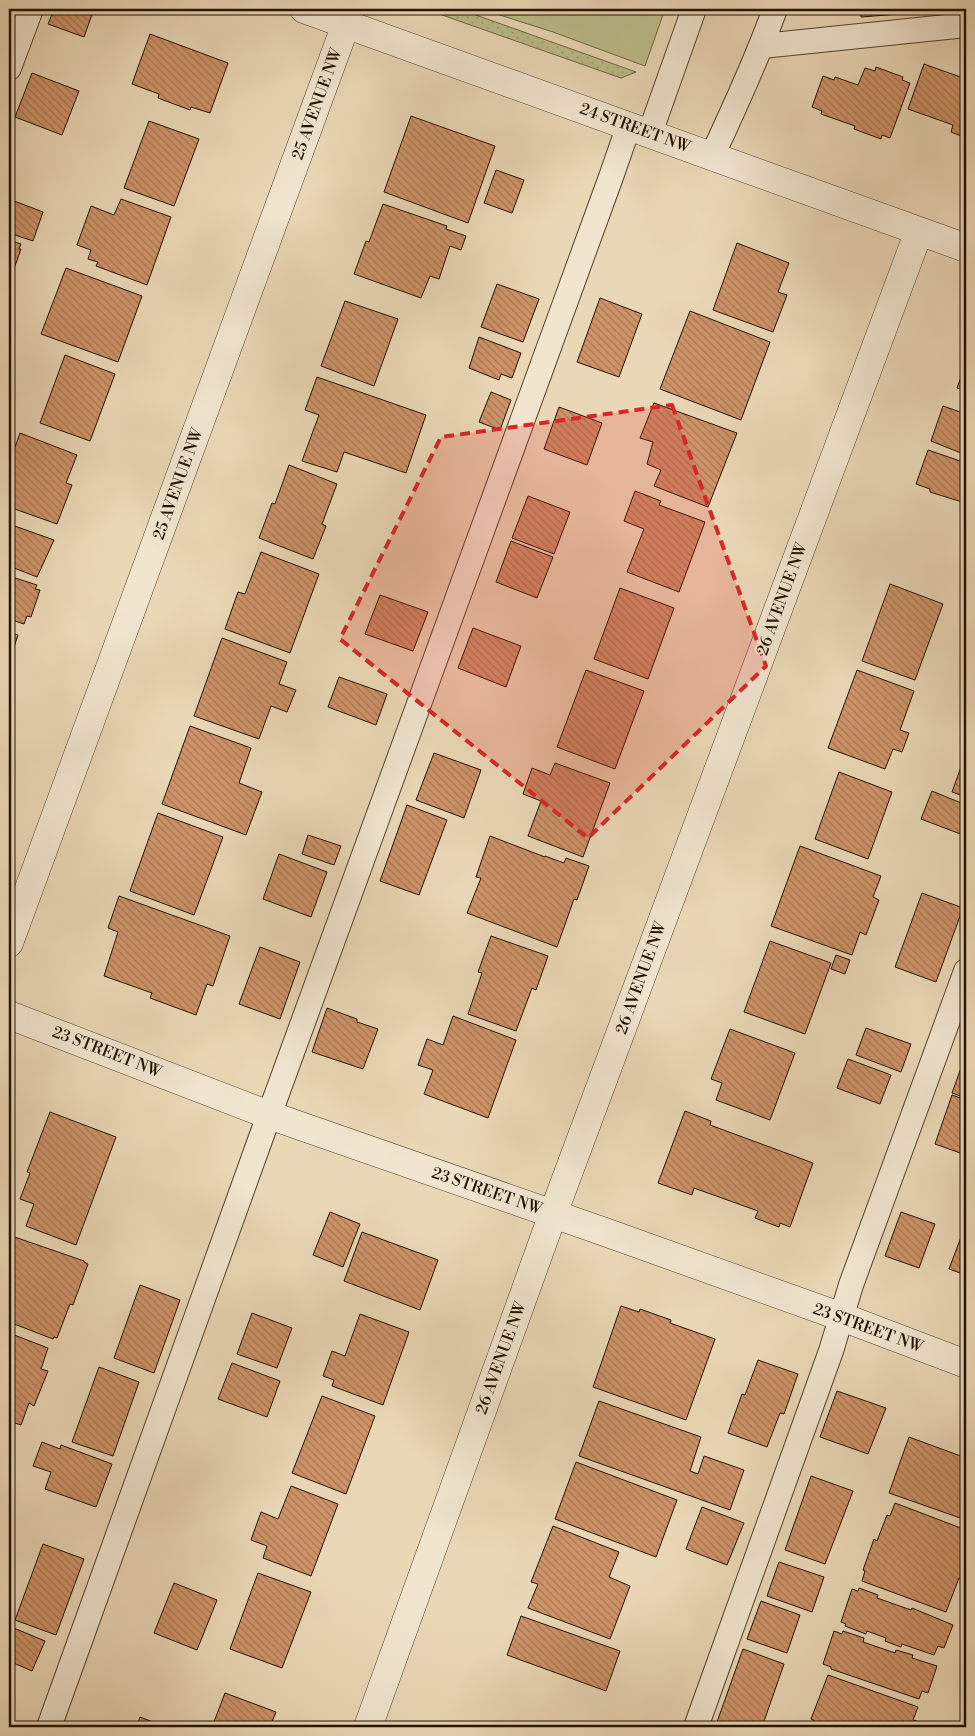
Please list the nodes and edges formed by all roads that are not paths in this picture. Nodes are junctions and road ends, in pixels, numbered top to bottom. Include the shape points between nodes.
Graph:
1 (31, 9) edge
2 (304, 9) edge
3 (694, 9) edge
4 (775, 9) edge
5 (346, 24) junction
6 (966, 25) edge
7 (762, 46) junction
8 (9, 68) edge
9 (639, 129) junction
10 (712, 156) junction
11 (919, 231) junction
12 (966, 248) edge
13 (9, 943) edge
14 (966, 971) edge
15 (9, 1015) edge
16 (269, 1115) junction
17 (553, 1214) junction
18 (842, 1317) junction
19 (966, 1364) edge
20 (49, 1727) edge
21 (368, 1727) edge
22 (696, 1727) edge

1 - 8 lane
2 - 5 street, 24 STREET NW
3 - 9 lane
4 - 7 lane
5 - 9 street, 24 STREET NW
5 - 13 street, 25 AVENUE NW
6 - 7 lane
7 - 10 lane
9 - 10 street, 24 STREET NW
9 - 16 lane via 611,177
10 - 11 street, 24 STREET NW
11 - 12 street, 24 STREET NW
11 - 17 street, 26 AVENUE NW
14 - 18 lane via 850,1285
15 - 16 street, 23 STREET NW
16 - 17 street, 23 STREET NW
16 - 20 lane
17 - 18 street, 23 STREET NW
17 - 21 street, 26 AVENUE NW
18 - 19 street, 23 STREET NW
18 - 22 lane

